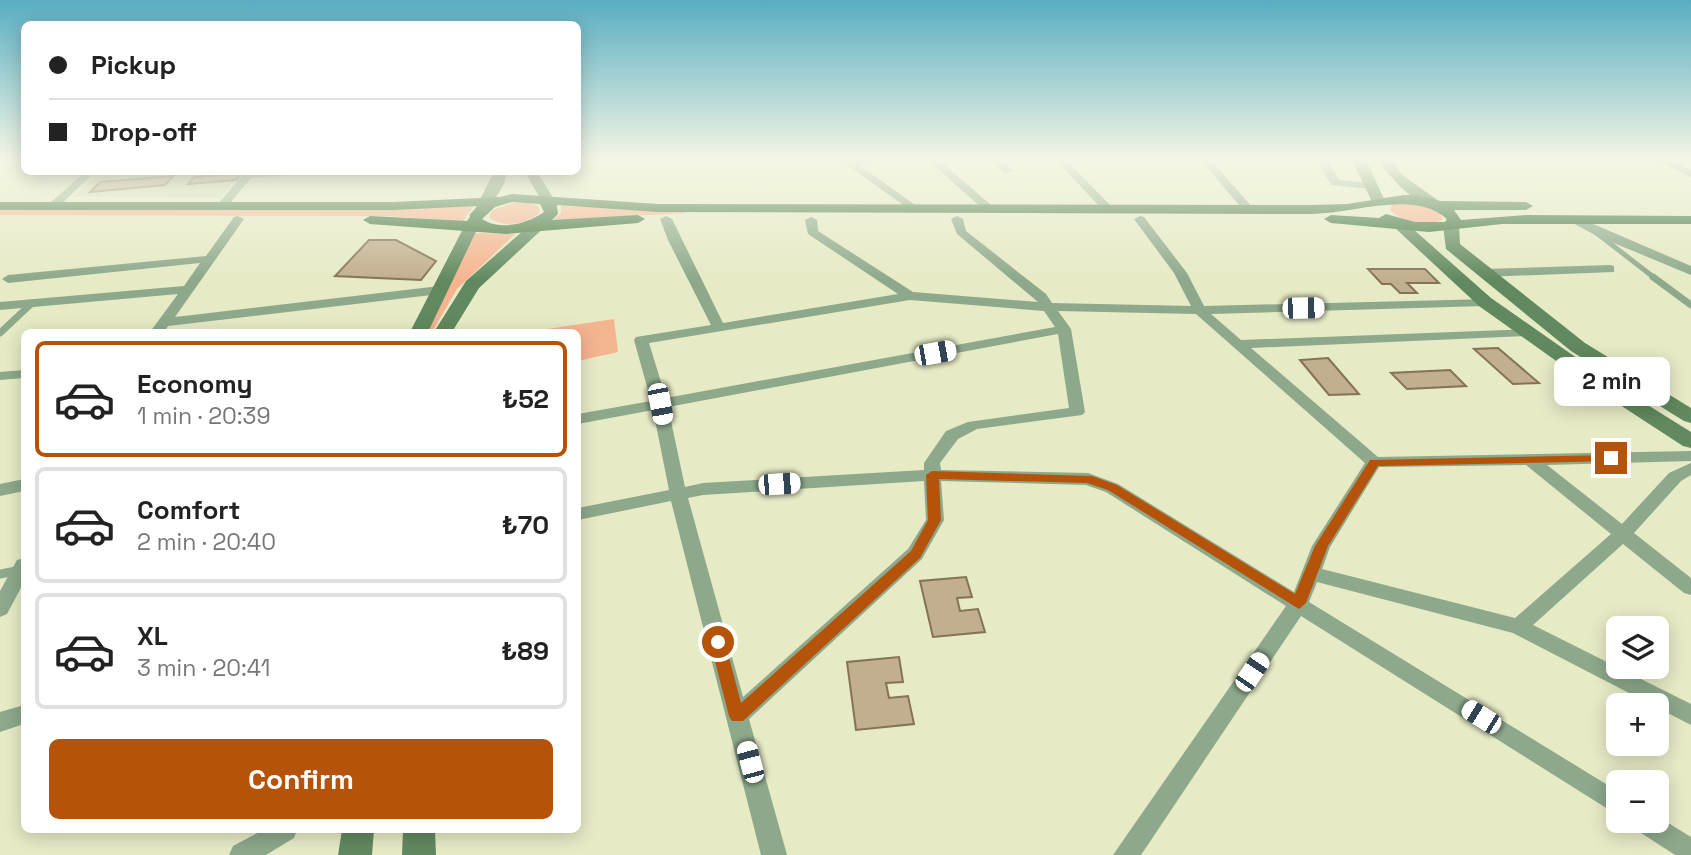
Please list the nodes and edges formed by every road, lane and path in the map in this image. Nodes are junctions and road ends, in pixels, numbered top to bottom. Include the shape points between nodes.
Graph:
1 (60, 200) edge
2 (227, 200) edge
3 (489, 200) edge
4 (517, 200) edge
5 (527, 200) edge
6 (538, 200) edge
7 (903, 200) edge
8 (979, 200) edge
9 (1099, 200) edge
10 (1240, 200) edge
11 (1386, 200) edge
12 (1410, 200) edge
13 (1427, 200) edge
14 (1378, 201) junction
15 (1434, 205) junction
16 (0, 206) edge
17 (53, 206) junction
18 (222, 206) junction
19 (913, 207) junction
20 (987, 207) junction
21 (1106, 207) junction
22 (1691, 207) edge
23 (1248, 209) junction
24 (541, 213) junction
25 (483, 214) junction
26 (0, 219) edge
27 (238, 219) junction
28 (666, 219) junction
29 (957, 219) junction
30 (1140, 219) junction
31 (1573, 219) junction
32 (811, 220) junction
33 (1691, 220) edge
34 (1399, 224) junction
35 (1451, 226) junction
36 (1594, 231) junction
37 (207, 259) junction
38 (1611, 269) dead end
39 (1691, 271) edge
40 (1483, 273) junction
41 (8, 279) dead end
42 (188, 289) junction
43 (440, 289) junction
44 (910, 296) junction
45 (1485, 302) junction
46 (32, 303) junction
47 (1691, 305) edge
48 (0, 306) edge
49 (1049, 307) junction
50 (1199, 310) junction
51 (718, 326) junction
52 (160, 327) edge
53 (420, 329) edge
54 (445, 329) edge
55 (1064, 329) junction
56 (1526, 332) junction
57 (0, 333) edge
58 (1236, 344) junction
59 (21, 374) edge
60 (0, 376) edge
61 (660, 404) junction
62 (1691, 417) edge
63 (581, 418) edge
64 (1691, 441) edge
65 (1691, 456) edge
66 (1530, 460) junction
67 (1374, 463) junction
68 (1691, 468) edge
69 (932, 475) junction
70 (21, 486) edge
71 (0, 490) edge
72 (678, 494) junction
73 (581, 513) edge
74 (1623, 534) junction
75 (21, 569) edge
76 (21, 572) edge
77 (1311, 573) junction
78 (0, 574) edge
79 (1691, 588) edge
80 (1299, 603) junction
81 (0, 609) edge
82 (1518, 627) junction
83 (1691, 715) edge
84 (21, 716) edge
85 (737, 716) junction
86 (0, 722) edge
87 (1606, 797) edge
88 (280, 833) edge
89 (358, 833) edge
90 (419, 833) edge
91 (1664, 833) edge
92 (1688, 848) edge
93 (242, 855) edge
94 (355, 855) edge
95 (419, 855) edge
96 (774, 855) edge
97 (1126, 855) edge

1 - 17 street
2 - 18 street
3 - 25 street
4 - 25 main road
5 - 24 main road
6 - 24 street
7 - 19 street
8 - 20 street
9 - 21 street
10 - 23 street
11 - 14 main road
12 - 15 main road
13 - 15 street
14 - 23 main road via 1345,208
14 - 34 main road via 1380,215
15 - 22 main road
15 - 35 main road via 1455,218
16 - 17 main road
17 - 18 main road
18 - 25 main road via 394,206
19 - 20 main road
19 - 24 main road
20 - 21 main road
21 - 23 main road
24 - 25 main road
24 - 28 main road
24 - 54 street via 472,285
25 - 27 main road via 384,220
25 - 43 street
26 - 27 main road
27 - 37 street
28 - 32 main road
28 - 51 street
29 - 30 main road
29 - 32 main road
29 - 49 street via 961,232
30 - 34 main road via 1343,219
30 - 50 street via 1171,257
31 - 33 main road
31 - 35 main road
31 - 36 street
32 - 44 street via 812,232
34 - 35 main road via 1432,229
34 - 45 street
35 - 40 street via 1452,246
36 - 39 street
36 - 47 lane
37 - 41 street
37 - 42 street
38 - 40 street
40 - 62 street via 1578,347
42 - 46 street
42 - 52 street
43 - 52 street
43 - 53 street
44 - 49 street
44 - 51 street
45 - 50 street
45 - 56 street
46 - 48 street
46 - 57 lane
49 - 50 street
49 - 55 street
50 - 58 street
51 - 61 street via 641,340
55 - 61 street
55 - 69 street via 1077,412 974,425 952,435 932,463
56 - 58 street
56 - 64 street
58 - 67 street
59 - 60 street
61 - 63 street
61 - 72 street
65 - 66 street
66 - 67 street
66 - 74 street
67 - 77 street via 1321,546
68 - 74 street via 1675,477
69 - 72 street
69 - 80 street via 1088,479 1112,488
69 - 85 street via 935,520 915,554
70 - 71 street
72 - 73 street
72 - 85 street
74 - 79 street
74 - 82 street
75 - 78 lane
76 - 81 street
77 - 80 street
77 - 82 street
80 - 87 street
80 - 97 street
82 - 83 street
84 - 86 street
85 - 96 street
88 - 93 street
89 - 94 street
90 - 95 street
91 - 92 street

